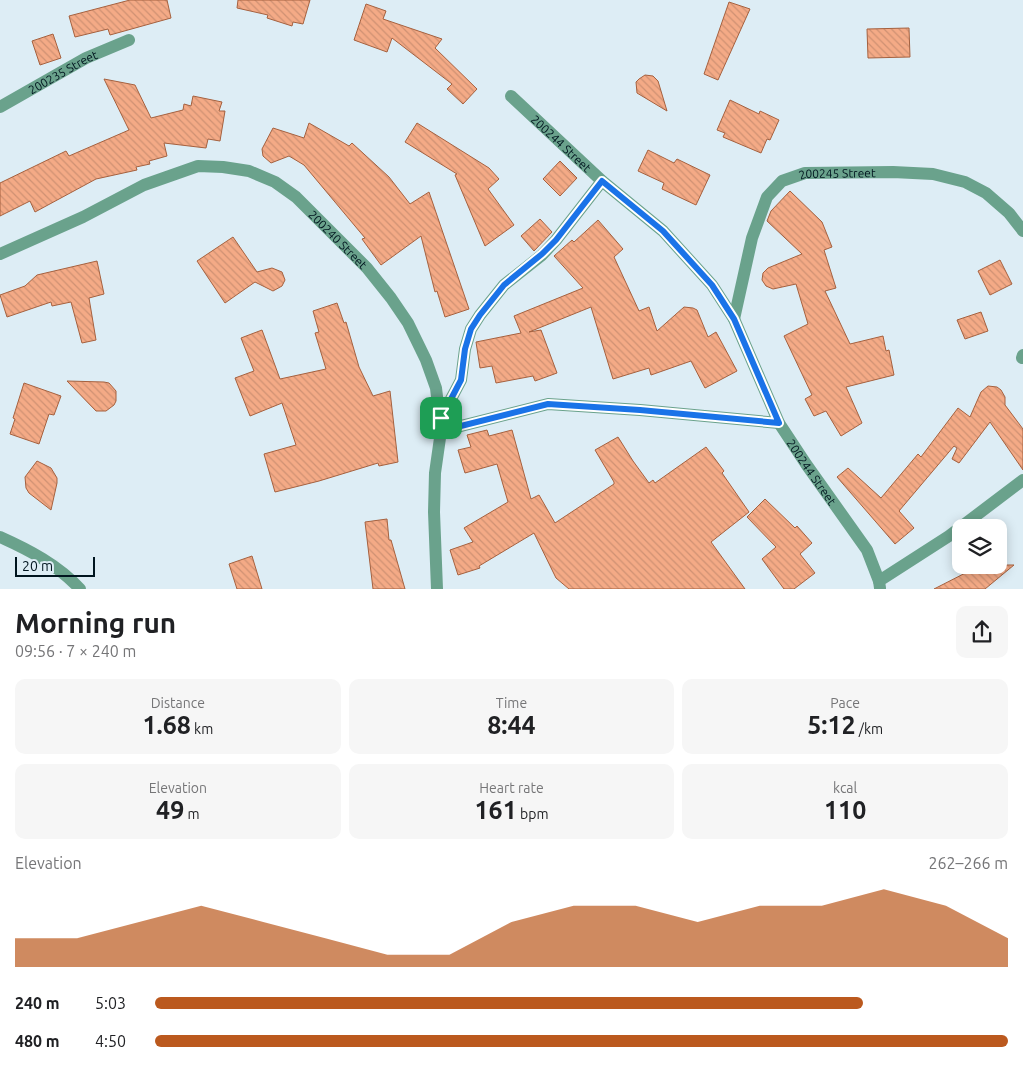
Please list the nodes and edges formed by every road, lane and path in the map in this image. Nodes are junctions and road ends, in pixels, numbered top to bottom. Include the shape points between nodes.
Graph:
1 (129, 40) dead end
2 (511, 96) dead end
3 (0, 107) edge
4 (602, 181) junction
5 (1023, 231) edge
6 (0, 254) edge
7 (734, 319) junction
8 (779, 423) junction
9 (441, 425) junction
10 (1023, 480) edge
11 (0, 537) edge
12 (880, 585) edge
13 (80, 589) edge
14 (438, 589) edge

1 - 3 street, 200235 Street via 86,58
2 - 4 street, 200244 Street
4 - 7 street, 200244 Street via 663,231 712,285
4 - 9 street via 556,240 504,285 480,315 471,329 465,349 461,380
5 - 7 street, 200245 Street via 986,193 965,182 933,174 805,173 782,181 767,198 752,238
6 - 9 street, 200240 Street via 144,185 198,166 249,171 296,196 367,268 391,298 408,323 426,360 436,388
7 - 8 street, 200244 Street
8 - 9 street via 548,404
8 - 12 street, 200244 Street via 868,550
9 - 14 street, 200240 Street via 435,483
10 - 12 street
11 - 13 street via 34,552

